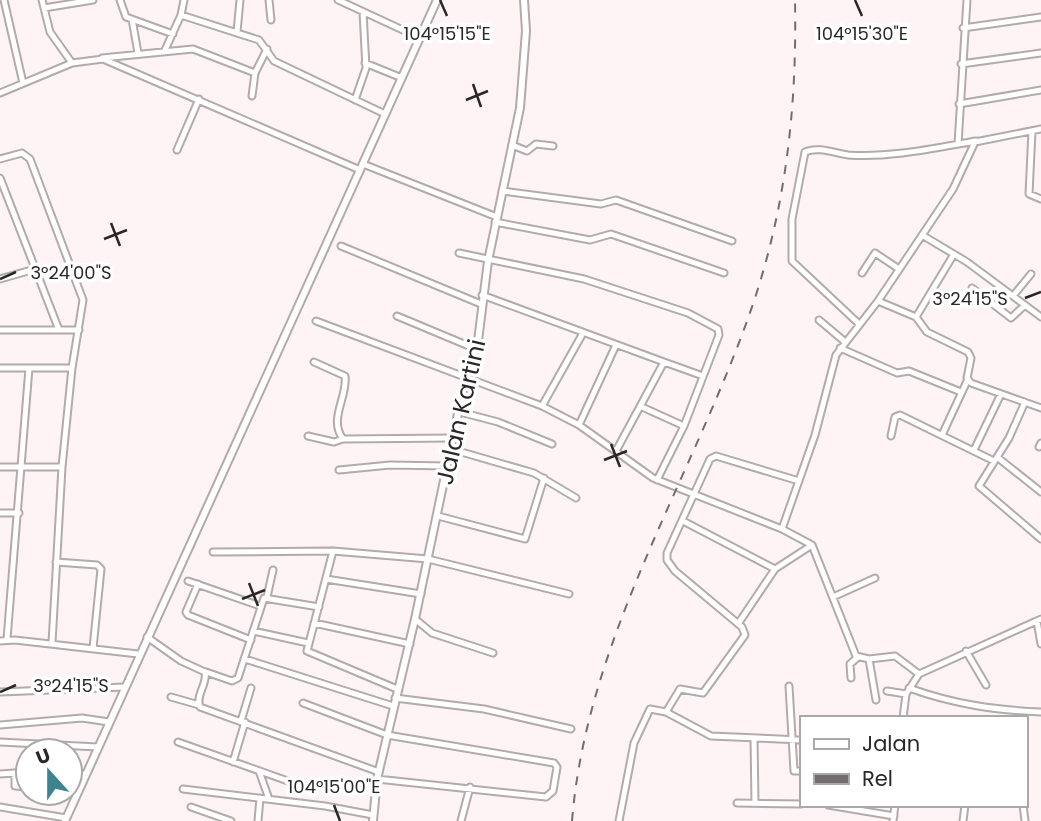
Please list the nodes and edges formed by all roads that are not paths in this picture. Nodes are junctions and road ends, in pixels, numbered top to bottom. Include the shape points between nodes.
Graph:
1 (4, 0) edge
2 (42, 0) edge
3 (93, 0) edge
4 (120, 0) edge
5 (184, 0) edge
6 (240, 0) edge
7 (269, 0) edge
8 (338, 0) edge
9 (524, 0) edge
10 (967, 0) edge
11 (435, 1) edge
12 (44, 8) junction
13 (363, 12) junction
14 (181, 15) junction
15 (1041, 17) edge
16 (132, 19) junction
17 (271, 20) dead end
18 (963, 28) junction
19 (237, 32) junction
20 (173, 34) junction
21 (420, 38) junction
22 (165, 50) junction
23 (267, 50) junction
24 (138, 53) junction
25 (1041, 53) edge
26 (99, 58) junction
27 (72, 63) junction
28 (365, 63) junction
29 (961, 64) junction
30 (255, 73) junction
31 (401, 78) junction
32 (23, 83) junction
33 (1041, 90) edge
34 (0, 93) edge
35 (252, 96) dead end
36 (199, 99) junction
37 (355, 100) junction
38 (959, 104) junction
39 (385, 114) junction
40 (1041, 130) edge
41 (1032, 131) junction
42 (976, 141) junction
43 (958, 144) junction
44 (512, 145) junction
45 (553, 146) dead end
46 (177, 150) dead end
47 (0, 159) edge
48 (361, 167) junction
49 (0, 178) edge
50 (502, 191) junction
51 (1041, 199) edge
52 (496, 220) junction
53 (922, 234) junction
54 (732, 240) dead end
55 (341, 246) dead end
56 (459, 253) dead end
57 (954, 254) junction
58 (488, 261) junction
59 (35, 269) junction
60 (899, 269) junction
61 (724, 273) dead end
62 (862, 273) dead end
63 (1031, 274) dead end
64 (0, 279) edge
65 (972, 288) dead end
66 (482, 295) junction
67 (1013, 296) junction
68 (878, 301) junction
69 (481, 304) junction
70 (1025, 304) junction
71 (397, 316) dead end
72 (916, 317) junction
73 (1041, 317) edge
74 (819, 320) dead end
75 (0, 321) edge
76 (316, 321) dead end
77 (858, 323) junction
78 (1, 330) edge
79 (59, 330) junction
80 (79, 330) junction
81 (583, 333) junction
82 (844, 341) junction
83 (617, 345) junction
84 (840, 348) junction
85 (476, 349) junction
86 (314, 362) dead end
87 (664, 362) junction
88 (0, 368) edge
89 (29, 368) junction
90 (72, 368) junction
91 (703, 376) junction
92 (968, 379) junction
93 (465, 380) junction
94 (961, 392) junction
95 (1001, 394) junction
96 (1026, 402) junction
97 (542, 407) junction
98 (642, 407) junction
99 (1041, 408) edge
100 (460, 412) junction
101 (579, 425) junction
102 (684, 426) junction
103 (942, 435) junction
104 (308, 436) dead end
105 (891, 436) dead end
106 (453, 438) junction
107 (343, 439) junction
108 (552, 444) dead end
109 (451, 449) junction
110 (974, 450) junction
111 (615, 451) junction
112 (996, 459) junction
113 (23, 465) junction
114 (448, 466) junction
115 (0, 467) edge
116 (62, 467) junction
117 (339, 470) dead end
118 (544, 478) junction
119 (657, 480) junction
120 (799, 481) junction
121 (1041, 492) edge
122 (693, 495) junction
123 (576, 498) dead end
124 (0, 513) edge
125 (19, 513) junction
126 (438, 516) junction
127 (683, 521) junction
128 (782, 529) junction
129 (1041, 539) edge
130 (812, 545) junction
131 (333, 551) junction
132 (213, 552) dead end
133 (428, 559) junction
134 (56, 562) junction
135 (775, 569) junction
136 (273, 570) dead end
137 (875, 578) dead end
138 (326, 579) junction
139 (188, 581) dead end
140 (198, 584) junction
141 (11, 592) junction
142 (0, 593) edge
143 (421, 594) junction
144 (569, 594) dead end
145 (267, 597) junction
146 (833, 597) junction
147 (260, 606) junction
148 (319, 607) junction
149 (415, 619) junction
150 (1039, 620) edge
151 (314, 623) junction
152 (738, 624) junction
153 (253, 631) junction
154 (147, 637) junction
155 (7, 639) junction
156 (251, 640) junction
157 (0, 641) edge
158 (52, 643) junction
159 (308, 643) junction
160 (410, 644) junction
161 (1041, 644) edge
162 (93, 648) junction
163 (966, 651) junction
164 (493, 653) dead end
165 (138, 654) junction
166 (858, 657) junction
167 (245, 659) junction
168 (869, 659) junction
169 (205, 672) junction
170 (919, 674) junction
171 (851, 678) dead end
172 (986, 685) dead end
173 (789, 686) dead end
174 (124, 687) junction
175 (251, 688) dead end
176 (397, 689) junction
177 (887, 691) dead end
178 (908, 691) junction
179 (0, 692) edge
180 (171, 697) dead end
181 (876, 700) dead end
182 (394, 702) junction
183 (303, 703) dead end
184 (199, 705) junction
185 (987, 709) junction
186 (666, 712) junction
187 (1041, 712) edge
188 (903, 716) edge
189 (986, 716) edge
190 (109, 722) junction
191 (243, 722) junction
192 (0, 725) edge
193 (571, 729) dead end
194 (387, 735) junction
195 (754, 738) junction
196 (792, 740) junction
197 (800, 740) edge
198 (0, 742) edge
199 (178, 742) dead end
200 (98, 747) junction
201 (233, 762) junction
202 (259, 771) junction
203 (800, 771) edge
204 (85, 775) joint
205 (378, 776) junction
206 (302, 786) dead end
207 (470, 787) junction
208 (183, 789) dead end
209 (260, 798) junction
210 (269, 799) junction
211 (737, 803) dead end
212 (755, 803) junction
213 (800, 804) edge
214 (0, 807) edge
215 (191, 807) dead end
216 (837, 807) edge
217 (373, 818) edge
218 (65, 819) edge
219 (893, 819) edge
220 (231, 821) edge
221 (258, 821) edge
222 (461, 821) edge
223 (619, 821) edge

1 - 32 street
2 - 12 street
3 - 12 street
4 - 16 street via 125,16
5 - 14 street
6 - 19 street
7 - 17 street
8 - 13 street
9 - 44 street, Jalan Kartini via 520,108
10 - 18 street
11 - 21 street
12 - 27 street via 50,32
13 - 21 street
13 - 28 street
14 - 19 street
14 - 20 street
15 - 18 street
16 - 20 street
16 - 24 street
18 - 29 street
19 - 23 street via 259,40
20 - 22 street
21 - 31 street
22 - 24 street
22 - 30 street via 196,50
23 - 30 street
23 - 37 street via 274,61
24 - 26 street
25 - 29 street
26 - 27 street
26 - 36 street
27 - 32 street
28 - 31 street
28 - 37 street
29 - 38 street
30 - 35 street
31 - 39 street
32 - 34 street
33 - 38 street
36 - 46 street
36 - 48 street
37 - 39 street
38 - 43 street
39 - 48 street
40 - 41 street
41 - 42 street
41 - 51 street via 1029,194
42 - 43 street
42 - 53 street via 953,189
43 - 77 street via 853,155 805,152 792,219 792,261
44 - 45 street via 527,150 536,144
44 - 50 street, Jalan Kartini
47 - 80 street via 22,153 32,163 83,295
48 - 52 street
48 - 154 street
49 - 59 street
50 - 52 street, Jalan Kartini
50 - 54 street via 601,204 615,200
52 - 58 street, Jalan Kartini
52 - 61 street via 590,240 611,234
53 - 57 street
53 - 60 street
55 - 69 street
56 - 58 street
57 - 67 street
57 - 72 street
58 - 66 street, Jalan Kartini
58 - 91 street via 584,279 688,313 717,328 719,335
59 - 64 street
59 - 79 street
60 - 62 street via 875,253
60 - 68 street
63 - 67 street
65 - 70 street via 1011,318
66 - 69 street, Jalan Kartini
66 - 81 street
67 - 70 street
68 - 72 street
68 - 77 street
69 - 85 street, Jalan Kartini
70 - 73 street
71 - 85 street
72 - 92 street via 930,334 970,354
74 - 82 street
75 - 78 street
76 - 93 street
77 - 82 street
78 - 79 street
79 - 80 street
80 - 90 street
81 - 83 street
81 - 97 street
82 - 84 street
83 - 87 street
83 - 101 street
84 - 94 street via 897,373 909,371
84 - 120 street
85 - 93 street, Jalan Kartini
86 - 107 street via 346,380 338,413
87 - 91 street
87 - 98 street
88 - 89 street
89 - 90 street
89 - 113 street
90 - 116 street
91 - 102 street
92 - 94 street
92 - 95 street
93 - 97 street
93 - 100 street, Jalan Kartini
94 - 103 street
95 - 96 street
95 - 110 street
96 - 99 street
96 - 112 street
97 - 101 street
98 - 102 street
98 - 111 street
100 - 106 street, Jalan Kartini
100 - 108 street
101 - 111 street
102 - 119 street
103 - 105 street via 898,414
103 - 110 street
104 - 107 street via 334,442
106 - 107 street
106 - 109 street, Jalan Kartini
109 - 114 street, Jalan Kartini
109 - 118 street
110 - 112 street
111 - 119 street
112 - 121 street
112 - 129 street via 979,487
113 - 115 street
113 - 116 street
113 - 125 street
114 - 117 street
114 - 126 street, Jalan Kartini
116 - 134 street
118 - 123 street
118 - 126 street via 525,539
119 - 122 street
120 - 122 street via 716,456
120 - 128 street
122 - 127 street
122 - 128 street
124 - 125 street
125 - 141 street
126 - 133 street, Jalan Kartini
127 - 135 street
127 - 152 street via 667,552 670,565
128 - 130 street
130 - 135 street
130 - 146 street
131 - 132 street
131 - 133 street
131 - 138 street
133 - 143 street, Jalan Kartini
133 - 144 street
134 - 158 street
134 - 162 street via 101,569
135 - 152 street
136 - 145 street
137 - 146 street
138 - 143 street
138 - 148 street
139 - 140 street
140 - 147 street
140 - 156 street via 188,615
141 - 142 street
141 - 155 street
143 - 149 street, Jalan Kartini
145 - 147 street
145 - 148 street
146 - 166 street
147 - 153 street
148 - 151 street
149 - 160 street, Jalan Kartini
149 - 164 street via 432,633
150 - 161 street
150 - 163 street
151 - 159 street
151 - 160 street
152 - 186 street via 744,629 744,638 703,693 680,689
153 - 156 street
153 - 159 street
154 - 165 street
154 - 169 street
155 - 157 street
155 - 158 street
156 - 167 street
158 - 162 street
159 - 176 street via 308,652
160 - 176 street, Jalan Kartini
162 - 165 street
163 - 170 street
163 - 172 street
165 - 174 street
166 - 168 street
166 - 171 street via 850,664
167 - 169 street via 236,680
167 - 182 street
168 - 170 street via 895,656
168 - 181 street
169 - 184 street
170 - 178 street
173 - 196 street
174 - 179 street
174 - 190 street
175 - 191 street
176 - 182 street, Jalan Kartini
177 - 178 street
178 - 185 street
178 - 188 street
180 - 184 street
182 - 193 street via 484,709
182 - 194 street, Jalan Kartini
183 - 194 street
184 - 191 street
185 - 187 street
185 - 189 street
186 - 195 street via 711,736
186 - 223 street via 654,708 646,712
190 - 192 street via 86,718
190 - 200 street
191 - 201 street
191 - 205 street
194 - 205 street, Jalan Kartini
194 - 207 street via 557,767 553,791 546,797
195 - 196 street
195 - 212 street
196 - 197 street
196 - 203 street via 794,771
198 - 200 street
199 - 201 street
200 - 204 street
201 - 202 street
202 - 206 street
202 - 210 street
204 - 218 street
205 - 207 street
205 - 217 street, Jalan Kartini
207 - 222 street
208 - 209 street
209 - 210 street
209 - 221 street
210 - 217 street
211 - 212 street
212 - 213 street
214 - 218 street
215 - 220 street
216 - 219 street

